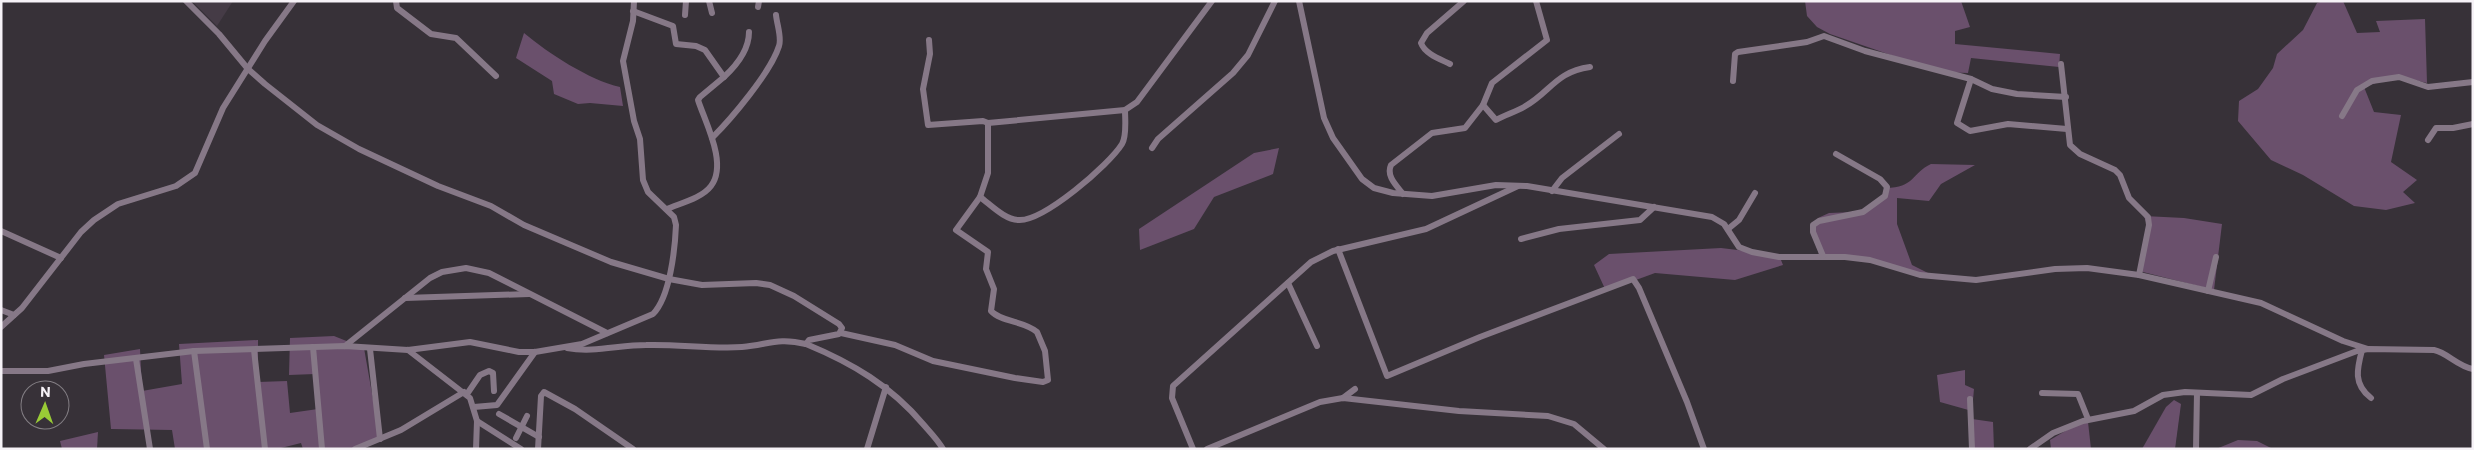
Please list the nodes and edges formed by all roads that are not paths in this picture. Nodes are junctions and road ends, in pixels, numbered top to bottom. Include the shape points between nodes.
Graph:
1 (186, 1) edge
2 (294, 1) edge
3 (396, 1) edge
4 (634, 1) edge
5 (686, 1) edge
6 (709, 1) edge
7 (1212, 1) edge
8 (1275, 1) edge
9 (1300, 1) edge
10 (1464, 1) edge
11 (1536, 1) edge
12 (633, 11) junction
13 (712, 13) dead end
14 (776, 15) dead end
15 (684, 16) dead end
16 (749, 32) dead end
17 (929, 40) dead end
18 (1450, 64) dead end
19 (2061, 64) dead end
20 (1590, 67) dead end
21 (248, 69) junction
22 (496, 76) dead end
23 (724, 77) junction
24 (1971, 79) junction
25 (1733, 81) dead end
26 (2473, 82) edge
27 (2066, 97) junction
28 (1483, 105) junction
29 (1125, 110) junction
30 (2342, 116) dead end
31 (988, 123) junction
32 (2473, 124) edge
33 (2067, 129) junction
34 (1619, 134) dead end
35 (712, 138) junction
36 (2428, 140) dead end
37 (1152, 148) dead end
38 (1836, 154) dead end
39 (1520, 185) junction
40 (1552, 191) junction
41 (1755, 193) dead end
42 (1403, 194) junction
43 (980, 197) junction
44 (1654, 207) junction
45 (667, 208) junction
46 (1728, 229) junction
47 (1, 231) edge
48 (1521, 239) dead end
49 (1338, 250) junction
50 (1823, 256) junction
51 (2216, 257) dead end
52 (61, 258) junction
53 (2139, 275) junction
54 (669, 279) junction
55 (1288, 283) junction
56 (2208, 291) junction
57 (531, 294) junction
58 (405, 298) junction
59 (1, 310) edge
60 (14, 315) junction
61 (1, 327) edge
62 (607, 333) junction
63 (841, 333) junction
64 (806, 344) junction
65 (345, 346) junction
66 (1316, 346) dead end
67 (313, 347) junction
68 (563, 347) junction
69 (370, 349) junction
70 (2365, 349) junction
71 (254, 350) junction
72 (408, 350) junction
73 (194, 351) junction
74 (535, 352) junction
75 (136, 359) junction
76 (2473, 369) edge
77 (1, 372) edge
78 (886, 387) junction
79 (1354, 389) dead end
80 (494, 391) dead end
81 (465, 393) junction
82 (2042, 393) dead end
83 (2197, 393) junction
84 (1343, 398) junction
85 (2371, 398) dead end
86 (1970, 399) dead end
87 (474, 408) junction
88 (499, 414) dead end
89 (527, 416) dead end
90 (2088, 419) junction
91 (476, 421) junction
92 (521, 427) junction
93 (538, 437) junction
94 (516, 438) dead end
95 (380, 439) junction
96 (475, 448) edge
97 (150, 449) edge
98 (207, 449) edge
99 (265, 449) edge
100 (322, 449) edge
101 (355, 449) edge
102 (521, 449) edge
103 (538, 449) edge
104 (633, 449) edge
105 (867, 449) edge
106 (943, 449) edge
107 (1193, 449) edge
108 (1207, 449) edge
109 (1604, 449) edge
110 (1704, 449) edge
111 (1972, 449) edge
112 (2030, 449) edge
113 (2196, 449) edge

1 - 21 street
2 - 21 street
3 - 22 street via 402,15 431,34 456,38
4 - 12 street
5 - 15 street
6 - 13 street
7 - 29 street via 1137,102
8 - 37 street via 1248,55 1233,74
9 - 42 street via 1320,104 1333,138 1362,179 1382,191
10 - 18 street via 1427,33 1421,43 1423,48
11 - 28 street via 1547,40 1492,83
12 - 23 street via 673,26 676,44 705,50
12 - 45 street via 623,66 640,139 643,180 648,192
14 - 35 street via 780,45 772,62
16 - 23 street via 743,54
17 - 31 street via 930,54 923,89 928,125
19 - 27 street
20 - 28 street via 1574,69 1563,75 1524,107 1496,120
21 - 52 street via 223,108 195,173 176,186 140,196 107,211 80,232
21 - 54 street via 294,108 346,143 438,186 491,206 592,255
23 - 35 street via 698,99
24 - 25 street via 1865,51 1824,36 1807,42 1738,52 1735,54
24 - 27 street via 1992,89 2017,94
24 - 33 street via 1956,123 1961,127 1970,131 2008,124
26 - 30 street via 2428,87 2399,77 2372,81 2357,90
27 - 33 street
28 - 42 street via 1465,128 1432,133 1391,165 1388,171
29 - 31 street
29 - 43 street via 1124,142 1104,165 1047,210 1026,220 1016,220
31 - 43 street via 988,173
32 - 36 street via 2436,128
33 - 53 street via 2070,144 2075,150 2115,170 2129,198 2147,213 2149,226
34 - 40 street via 1562,178
35 - 45 street via 717,165 712,185 702,194
38 - 50 street via 1880,178 1887,187 1885,196 1863,212 1819,221 1813,226
39 - 40 street
39 - 42 street via 1496,184 1432,196
39 - 49 street via 1426,230
40 - 44 street
41 - 46 street via 1739,220
43 - 63 street via 956,230 988,252 986,269 994,284 992,313 1038,333 1046,356 1048,381 1015,378 933,361 895,345
44 - 46 street via 1712,217
44 - 48 street via 1640,220 1559,229
45 - 54 street via 676,225
46 - 50 street via 1738,247 1745,250 1779,257
47 - 52 street
49 - 55 street via 1311,262
49 - 110 street via 1387,376 1633,279
50 - 53 street via 1870,260 1920,275 1949,279 1976,280 2055,268 2087,268
51 - 56 street
52 - 60 street
53 - 56 street
54 - 62 street via 653,314
54 - 63 street via 707,285 770,285 839,324
55 - 66 street
55 - 107 street via 1173,386 1172,398
56 - 70 street via 2261,303
57 - 58 street
57 - 58 street via 489,273 466,268 442,272
57 - 62 street
58 - 65 street
59 - 60 street
60 - 61 street
62 - 68 street via 582,344
63 - 64 street via 809,340
64 - 68 street via 782,340 730,348 647,345 578,350
64 - 78 street via 858,369
65 - 67 street
65 - 69 street
67 - 71 street
67 - 100 street
68 - 74 street
69 - 72 street
69 - 95 street
70 - 76 street via 2434,350 2459,365
70 - 83 street via 2251,395
70 - 85 street via 2357,381
71 - 73 street
71 - 99 street
72 - 74 street via 470,342
72 - 81 street
73 - 75 street
73 - 98 street
74 - 87 street via 497,405
75 - 77 street via 48,371
75 - 97 street
78 - 105 street
78 - 106 street via 908,406
79 - 84 street
80 - 81 street via 494,373 490,370 480,375
81 - 87 street
81 - 95 street
82 - 90 street via 2078,394
83 - 90 street via 2163,394 2134,411
83 - 113 street
84 - 108 street via 1300,410
84 - 109 street via 1459,411 1548,416 1574,424
86 - 111 street
87 - 91 street
88 - 92 street
89 - 92 street
90 - 112 street via 2053,433
91 - 96 street
91 - 102 street
92 - 93 street
92 - 94 street
93 - 103 street
93 - 104 street via 541,396 546,392
95 - 101 street

